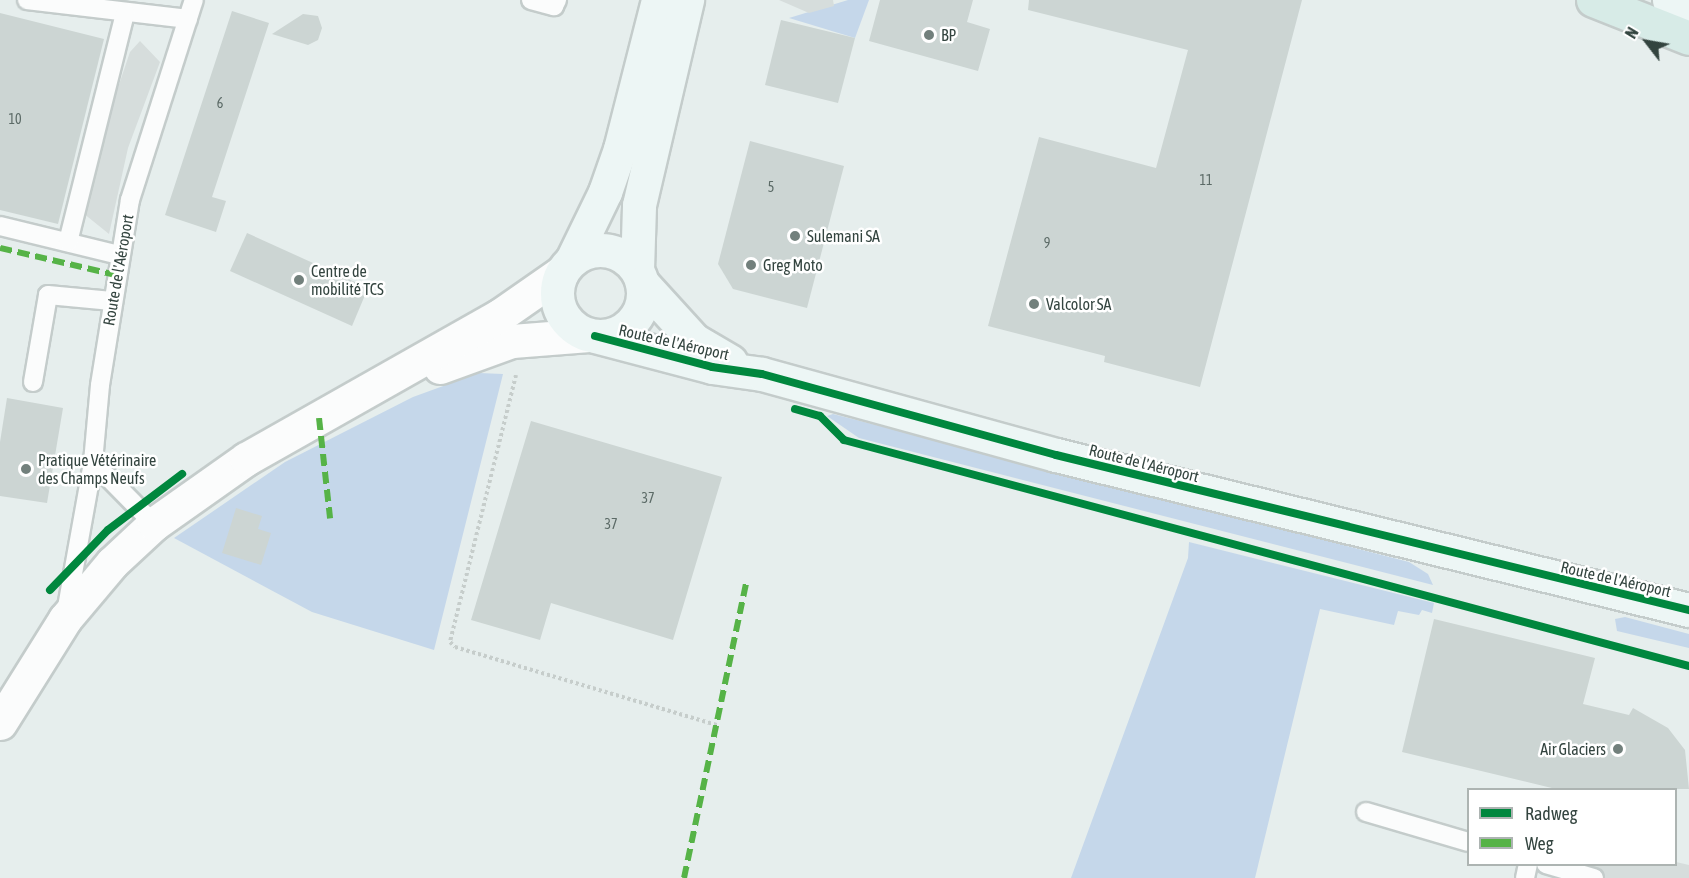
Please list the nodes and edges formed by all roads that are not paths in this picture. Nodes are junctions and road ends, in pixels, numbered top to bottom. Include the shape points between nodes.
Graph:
1 (27, 0) edge
2 (194, 0) edge
3 (531, 0) edge
4 (557, 0) edge
5 (658, 0) edge
6 (687, 0) edge
7 (1593, 0) edge
8 (1669, 0) edge
9 (1689, 5) edge
10 (124, 13) junction
11 (188, 20) junction
12 (1689, 38) edge
13 (0, 226) edge
14 (68, 242) junction
15 (119, 255) junction
16 (567, 266) junction
17 (640, 276) junction
18 (112, 302) junction
19 (592, 335) junction
20 (747, 371) junction
21 (33, 382) dead end
22 (365, 393) junction
23 (93, 462) junction
24 (154, 524) junction
25 (1689, 610) edge
26 (64, 619) junction
27 (0, 723) edge
28 (1366, 812) dead end
29 (1467, 842) edge
30 (1553, 866) edge
31 (1594, 878) edge

1 - 10 lane
2 - 11 lane, Route de l'Aéroport
3 - 4 lane via 554,6
5 - 16 street, Route de l'Aéroport via 605,192
6 - 17 street via 639,205
7 - 12 highway
8 - 9 street
10 - 11 lane
10 - 14 lane
11 - 15 lane, Route de l'Aéroport via 130,200
13 - 14 lane
14 - 15 lane
15 - 18 lane, Route de l'Aéroport
16 - 17 street via 582,253 607,250 624,257
16 - 19 street via 558,284 561,310 577,330
16 - 22 street, Route de l'Aéroport via 499,316
17 - 19 street via 640,310 632,321 622,330
17 - 20 street, Route de l'Aéroport via 694,340
18 - 21 lane via 48,295
18 - 23 lane, Route de l'Aéroport
19 - 20 street, Route de l'Aéroport via 712,367
19 - 22 street, Route de l'Aéroport via 512,341
20 - 25 street, Route de l'Aéroport via 1056,455
22 - 24 street, Route de l'Aéroport via 246,459
23 - 24 lane
23 - 26 lane, Route de l'Aéroport via 79,557
24 - 26 street, Route de l'Aéroport via 112,563
26 - 27 street, Route de l'Aéroport
28 - 29 lane
30 - 31 lane

